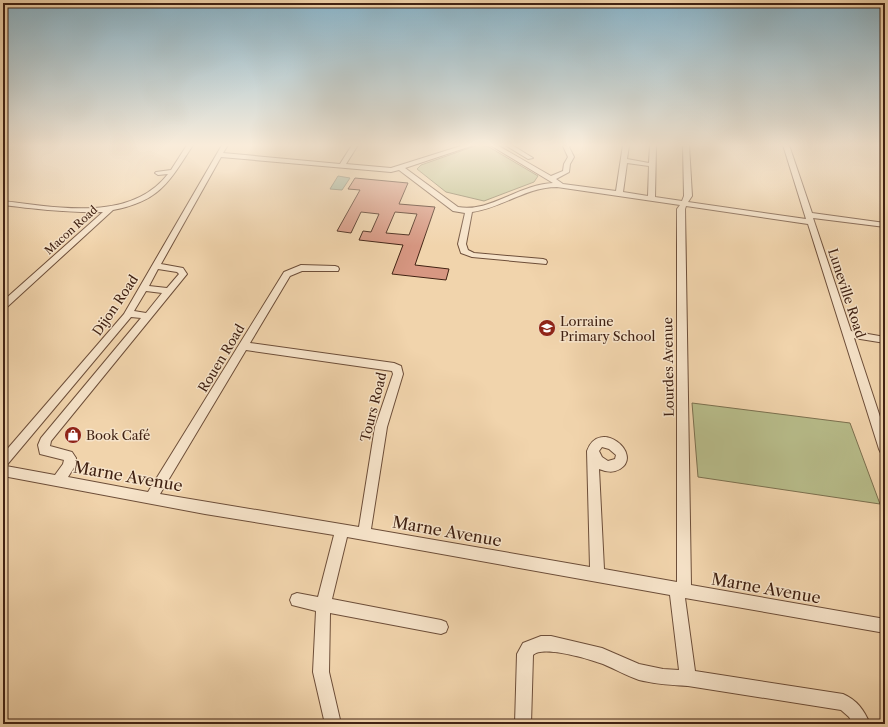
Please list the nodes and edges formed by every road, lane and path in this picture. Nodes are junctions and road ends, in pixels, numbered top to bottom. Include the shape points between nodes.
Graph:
1 (167, 179) edge
2 (205, 179) edge
3 (415, 179) edge
4 (544, 179) edge
5 (551, 179) edge
6 (621, 179) edge
7 (652, 179) edge
8 (688, 179) edge
9 (797, 179) edge
10 (564, 185) junction
11 (536, 186) junction
12 (619, 193) junction
13 (651, 198) junction
14 (3, 203) edge
15 (684, 204) junction
16 (110, 209) junction
17 (469, 211) junction
18 (809, 219) junction
19 (885, 225) edge
20 (543, 262) dead end
21 (156, 266) junction
22 (335, 269) dead end
23 (144, 288) junction
24 (169, 291) junction
25 (3, 306) edge
26 (128, 313) junction
27 (148, 316) junction
28 (115, 331) junction
29 (133, 334) junction
30 (847, 334) junction
31 (885, 340) edge
32 (243, 346) junction
33 (100, 349) junction
34 (118, 352) junction
35 (885, 449) edge
36 (593, 455) dead end
37 (3, 462) edge
38 (3, 471) edge
39 (58, 481) junction
40 (152, 498) junction
41 (342, 530) junction
42 (364, 534) junction
43 (597, 576) junction
44 (680, 590) junction
45 (297, 600) dead end
46 (323, 605) junction
47 (885, 626) edge
48 (441, 627) dead end
49 (688, 678) junction
50 (334, 724) edge
51 (523, 724) edge
52 (862, 724) edge

1 - 16 street, Macon Road via 155,191
2 - 21 street, Dijon Road
3 - 17 street via 456,209
4 - 11 street via 544,182
5 - 10 street
6 - 12 street
7 - 13 street
8 - 15 street, Lourdes Avenue via 688,196
9 - 18 street, Luneville Road
10 - 11 street
10 - 12 street
11 - 17 street
12 - 13 street
13 - 15 street
14 - 16 street via 76,210
15 - 18 street
15 - 44 street, Lourdes Avenue via 681,216
16 - 25 street, Macon Road
17 - 20 street via 462,244 464,251 472,255
18 - 19 street
18 - 30 street, Luneville Road
21 - 23 street, Dijon Road
21 - 24 street via 182,271 183,274
22 - 32 street, Rouen Road via 301,268 287,274
23 - 24 street
23 - 26 street, Dijon Road
24 - 27 street
26 - 27 street
26 - 28 street, Dijon Road
27 - 29 street
28 - 29 street
28 - 33 street, Dijon Road
29 - 34 street
30 - 31 street
30 - 35 street, Luneville Road
32 - 40 street, Rouen Road
32 - 42 street, Tours Road via 396,369 397,377 381,427
33 - 34 street
33 - 37 street, Dijon Road
34 - 39 street via 44,445 44,450 70,458 69,466
36 - 43 street
38 - 39 street, Marne Avenue
39 - 40 street, Marne Avenue
40 - 41 street, Marne Avenue
41 - 42 street, Marne Avenue
41 - 46 street
42 - 43 street, Marne Avenue
43 - 44 street, Marne Avenue
44 - 47 street, Marne Avenue
44 - 49 street, Lourdes Avenue
45 - 46 street
46 - 48 street
46 - 50 street via 321,672
49 - 51 street via 663,677 639,672 602,656 551,643 541,643 528,648 525,654
49 - 52 street via 843,702 850,705

